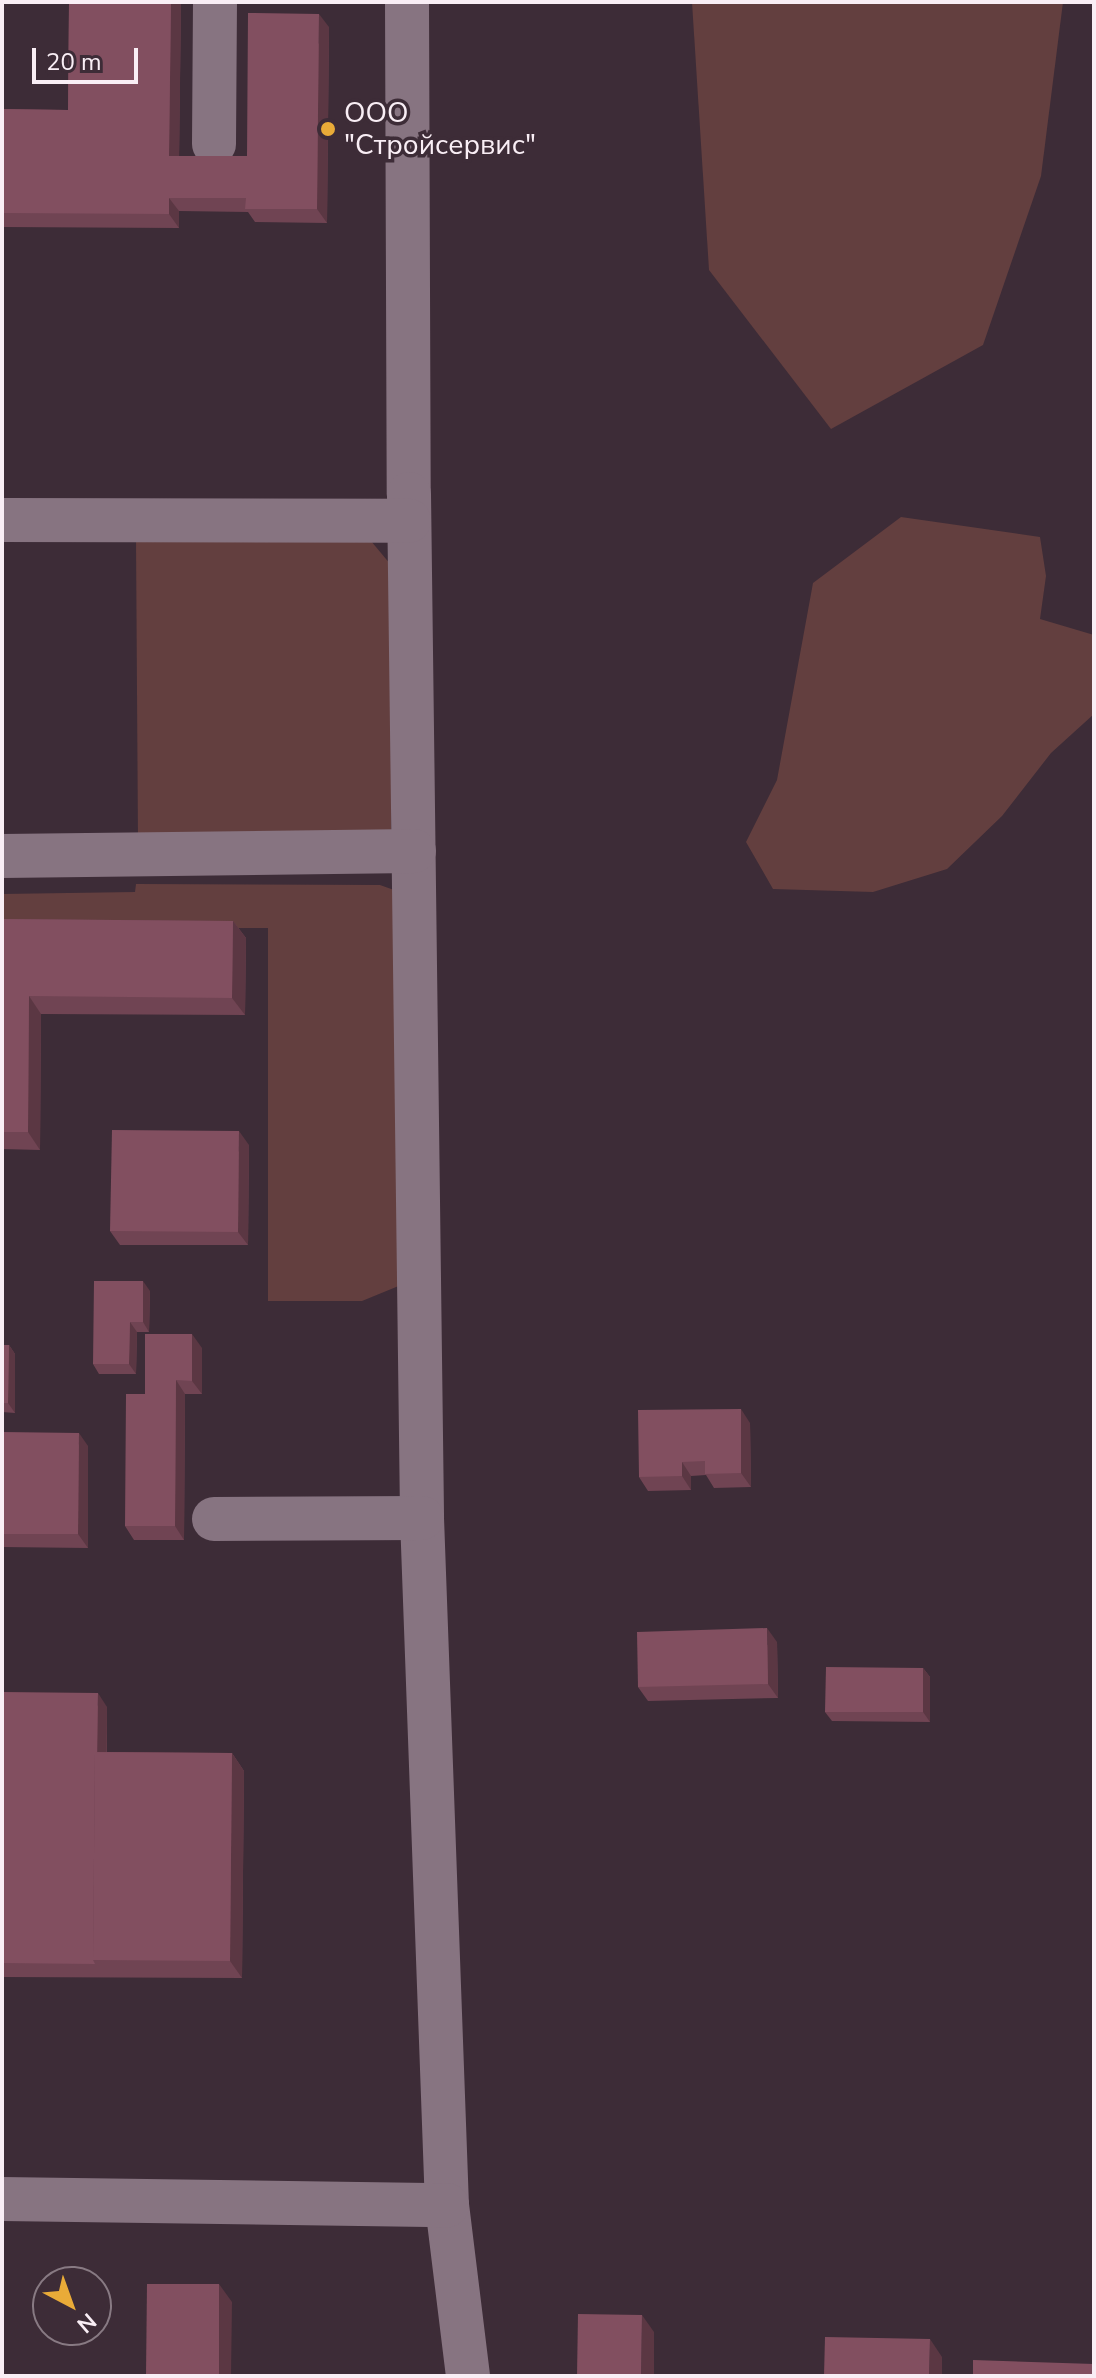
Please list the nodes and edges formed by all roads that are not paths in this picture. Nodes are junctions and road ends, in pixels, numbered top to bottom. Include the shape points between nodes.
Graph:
1 (215, 2) edge
2 (407, 2) edge
3 (214, 144) dead end
4 (2, 520) edge
5 (409, 521) junction
6 (414, 851) junction
7 (2, 856) edge
8 (422, 1518) junction
9 (214, 1519) dead end
10 (2, 2199) edge
11 (447, 2205) junction
12 (468, 2376) edge

1 - 3 street
2 - 5 street
4 - 5 street
5 - 6 street
6 - 7 street
6 - 8 street
8 - 9 street
8 - 11 street
10 - 11 street
11 - 12 street

